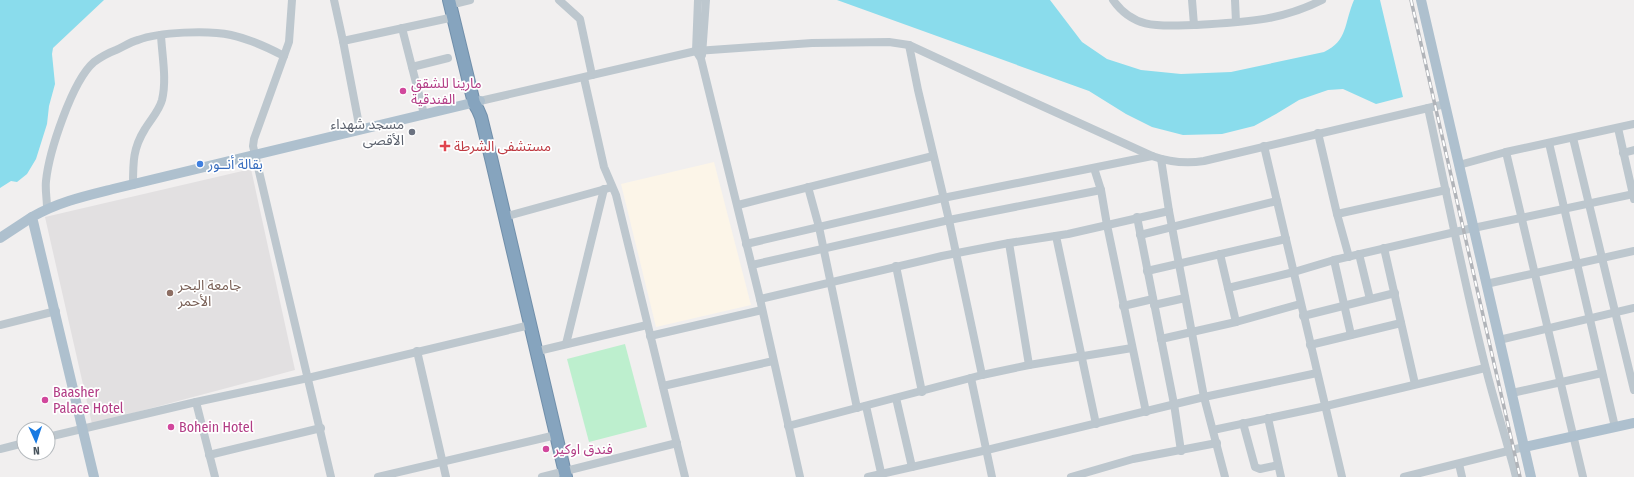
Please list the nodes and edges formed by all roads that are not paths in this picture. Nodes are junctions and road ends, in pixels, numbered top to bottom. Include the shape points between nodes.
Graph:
1 (292, 0) edge
2 (334, 0) edge
3 (470, 0) edge
4 (559, 0) edge
5 (698, 0) edge
6 (706, 0) edge
7 (1113, 0) edge
8 (1192, 0) edge
9 (1235, 0) edge
10 (1322, 0) edge
11 (1421, 0) edge
12 (455, 1) edge
13 (454, 17) junction
14 (1236, 22) junction
15 (1194, 25) junction
16 (402, 28) junction
17 (161, 35) junction
18 (343, 41) junction
19 (909, 45) junction
20 (700, 51) junction
21 (284, 56) junction
22 (448, 58) dead end
23 (412, 67) junction
24 (588, 76) junction
25 (1445, 104) junction
26 (477, 105) junction
27 (1428, 108) junction
28 (424, 114) junction
29 (1634, 124) edge
30 (1618, 128) junction
31 (360, 130) junction
32 (1318, 133) junction
33 (1573, 138) junction
34 (1549, 143) junction
35 (1264, 146) junction
36 (1634, 150) edge
37 (1506, 152) junction
38 (1623, 153) junction
39 (254, 154) junction
40 (933, 156) junction
41 (1152, 156) junction
42 (1161, 159) junction
43 (1459, 165) junction
44 (1094, 168) junction
45 (133, 184) junction
46 (614, 187) junction
47 (808, 187) junction
48 (604, 190) junction
49 (1101, 190) junction
50 (1446, 190) junction
51 (1634, 196) edge
52 (943, 198) junction
53 (1277, 201) junction
54 (1590, 204) junction
55 (738, 205) junction
56 (48, 208) junction
57 (1564, 210) junction
58 (1169, 211) junction
59 (1337, 214) junction
60 (32, 217) junction
61 (504, 217) junction
62 (1137, 217) junction
63 (1522, 218) junction
64 (949, 220) junction
65 (1106, 225) junction
66 (1172, 226) junction
67 (819, 227) junction
68 (1474, 229) junction
69 (1455, 232) junction
70 (1140, 235) junction
71 (1056, 236) junction
72 (0, 238) edge
73 (1286, 239) junction
74 (1009, 243) junction
75 (746, 244) junction
76 (824, 248) junction
77 (1384, 248) junction
78 (1634, 252) edge
79 (956, 254) junction
80 (1220, 254) junction
81 (1359, 254) junction
82 (1348, 257) junction
83 (1603, 258) junction
84 (1334, 260) junction
85 (1180, 264) junction
86 (1577, 264) junction
87 (752, 265) junction
88 (896, 266) junction
89 (1147, 271) junction
90 (1294, 272) junction
91 (1535, 273) junction
92 (831, 281) junction
93 (1486, 284) junction
94 (1228, 288) junction
95 (1395, 293) junction
96 (1185, 298) junction
97 (760, 299) junction
98 (1370, 300) junction
99 (1153, 302) junction
100 (1300, 304) junction
101 (1123, 306) junction
102 (1344, 306) junction
103 (1634, 308) edge
104 (762, 310) junction
105 (56, 311) junction
106 (1615, 312) junction
107 (1303, 316) junction
108 (1590, 318) junction
109 (1236, 322) junction
110 (1401, 323) junction
111 (0, 325) edge
112 (530, 325) junction
113 (647, 325) junction
114 (1548, 327) junction
115 (1191, 332) junction
116 (1351, 335) junction
117 (650, 336) junction
118 (1161, 339) junction
119 (1499, 340) junction
120 (566, 344) junction
121 (1310, 345) junction
122 (1132, 348) junction
123 (538, 351) junction
124 (417, 352) junction
125 (1081, 356) junction
126 (773, 361) junction
127 (1029, 365) junction
128 (1631, 365) edge
129 (1486, 368) junction
130 (1317, 373) junction
131 (1602, 373) junction
132 (982, 375) junction
133 (308, 378) junction
134 (971, 378) junction
135 (1561, 382) junction
136 (1415, 384) junction
137 (663, 386) junction
138 (1634, 390) edge
139 (922, 392) junction
140 (1512, 393) junction
141 (1204, 397) junction
142 (896, 398) junction
143 (196, 402) junction
144 (1174, 404) junction
145 (866, 406) junction
146 (1326, 406) junction
147 (858, 408) junction
148 (1146, 412) junction
149 (1268, 418) junction
150 (1634, 423) edge
151 (1096, 424) junction
152 (1243, 424) junction
153 (788, 426) junction
154 (1615, 427) junction
155 (321, 428) junction
156 (82, 430) junction
157 (1213, 430) junction
158 (556, 435) junction
159 (56, 436) edge
160 (1574, 437) junction
161 (678, 443) junction
162 (1217, 443) junction
163 (16, 445) edge
164 (1524, 447) junction
165 (0, 449) edge
166 (987, 450) junction
167 (1181, 451) junction
168 (1510, 452) junction
169 (210, 456) junction
170 (442, 461) junction
171 (1459, 464) junction
172 (1278, 465) junction
173 (912, 467) junction
174 (565, 474) edge
175 (881, 476) edge
176 (94, 477) edge
177 (215, 477) edge
178 (331, 477) edge
179 (378, 477) edge
180 (446, 477) edge
181 (542, 477) edge
182 (685, 477) edge
183 (800, 477) edge
184 (868, 477) edge
185 (992, 477) edge
186 (1071, 477) edge
187 (1225, 477) edge
188 (1280, 477) edge
189 (1342, 477) edge
190 (1404, 477) edge
191 (1462, 477) edge
192 (1516, 477) edge
193 (1531, 477) edge
194 (1583, 477) edge

1 - 21 street via 289,42
2 - 18 street
3 - 12 street
4 - 24 street via 580,19
5 - 20 street
6 - 20 street
7 - 15 street via 1119,9 1143,23 1162,26
8 - 15 street
9 - 14 street
10 - 14 street via 1279,17
11 - 25 main road
12 - 13 highway
12 - 26 highway
13 - 16 street
13 - 26 highway
14 - 15 street
16 - 18 street
16 - 23 street
17 - 21 street via 198,32 230,35
17 - 45 street via 164,74 162,99 135,148
17 - 56 street via 137,40 105,55 85,73 65,114 50,161 46,182
18 - 31 street
19 - 20 street via 889,42 827,43
19 - 40 street
19 - 41 street
20 - 24 street
20 - 55 street
21 - 39 street via 254,139
22 - 23 street
23 - 28 street
24 - 26 street
24 - 46 street via 604,166
25 - 27 street
25 - 43 main road
26 - 28 main road
26 - 61 highway
27 - 32 street
27 - 50 street
28 - 31 main road
29 - 30 street
30 - 33 street
30 - 38 street
31 - 39 main road
32 - 35 street
32 - 59 street
33 - 34 street
33 - 54 street
34 - 37 street
34 - 57 street
35 - 42 street via 1192,163
35 - 53 street
36 - 38 street
37 - 43 street
37 - 63 street
38 - 51 street
39 - 45 main road
39 - 133 street
40 - 47 street
40 - 52 street
41 - 42 street
41 - 44 street
42 - 58 street
43 - 68 main road
44 - 49 street
44 - 52 street
45 - 56 main road
46 - 48 street
46 - 113 street
47 - 55 street
47 - 67 street
48 - 61 street
48 - 120 street
49 - 64 street
49 - 65 street
50 - 59 street
50 - 69 street
51 - 54 street
52 - 64 street
52 - 67 street
53 - 66 street
53 - 73 street
54 - 57 street
54 - 83 street
55 - 75 street
56 - 60 main road
57 - 63 street
57 - 86 street
58 - 62 street
58 - 66 street
59 - 82 street
60 - 72 main road
60 - 105 main road
61 - 112 highway
62 - 65 street
62 - 70 street
63 - 68 street
63 - 91 street
64 - 76 street
64 - 79 street
65 - 71 street
65 - 101 street
66 - 70 street
66 - 85 street
67 - 75 street
67 - 76 street
68 - 69 street
68 - 93 main road
69 - 77 street
69 - 129 street
70 - 89 street
71 - 74 street
71 - 125 street
73 - 80 street
73 - 90 street
74 - 79 street
74 - 127 street
75 - 87 street
76 - 87 street
76 - 92 street
77 - 81 street
77 - 95 street
78 - 83 street
79 - 88 street
79 - 132 street
80 - 85 street
80 - 94 street
81 - 82 street
81 - 98 street
82 - 84 street
83 - 86 street
83 - 106 street
84 - 90 street
84 - 102 street
85 - 89 street
85 - 96 street
86 - 91 street
86 - 108 street
87 - 97 street
88 - 92 street
88 - 139 street
89 - 99 street
90 - 94 street
90 - 100 street
91 - 93 street
91 - 114 street
92 - 97 street
92 - 147 street
93 - 119 main road
94 - 109 street
95 - 98 street
95 - 110 street
96 - 99 street
96 - 115 street
97 - 104 street
98 - 102 street
99 - 101 street
99 - 118 street
100 - 107 street
100 - 109 street
101 - 122 street
102 - 107 street
102 - 116 street
103 - 106 street
104 - 117 street
104 - 126 street
105 - 111 street
105 - 156 main road
106 - 108 street
106 - 128 street
107 - 121 street
108 - 114 street
108 - 131 street
109 - 115 street
110 - 116 street
110 - 136 street
112 - 123 highway
112 - 124 street
113 - 117 street
113 - 120 street
114 - 119 street
114 - 135 street
115 - 118 street
115 - 141 street
116 - 121 street
117 - 137 street
118 - 144 street
119 - 140 main road
120 - 123 street
121 - 130 street
122 - 125 street
122 - 148 street
123 - 158 highway
124 - 133 street
124 - 170 street
125 - 127 street
125 - 151 street
126 - 137 street
126 - 153 street
127 - 132 street
128 - 138 street
129 - 136 street
129 - 168 street
130 - 141 street
130 - 146 street
131 - 135 street
131 - 154 street
132 - 134 street
133 - 143 street
133 - 155 street
134 - 139 street
134 - 166 street
135 - 140 street
135 - 160 street
136 - 146 street
137 - 161 street
139 - 142 street
140 - 164 main road
141 - 144 street
141 - 157 street
142 - 145 street
142 - 173 street
143 - 156 street
143 - 169 street
144 - 148 street
144 - 167 street
145 - 147 street
145 - 175 street
146 - 149 street
146 - 189 street
147 - 153 street
148 - 151 street
149 - 152 street
149 - 172 street
150 - 154 main road
151 - 166 street
152 - 157 street
152 - 172 street via 1255,467 1260,469
153 - 183 street
154 - 160 main road
155 - 169 street
155 - 178 street
156 - 159 street
156 - 176 main road
157 - 162 street
158 - 170 street
158 - 174 highway
160 - 164 main road
160 - 194 street
161 - 174 street
161 - 182 street
162 - 167 street
162 - 187 street
163 - 165 street
164 - 168 street
164 - 193 main road
166 - 173 street
166 - 185 street
167 - 186 street via 1133,459
168 - 171 street
168 - 192 street
169 - 177 street
170 - 179 street
170 - 180 street
171 - 190 street
171 - 191 street
172 - 188 street
173 - 175 street
174 - 181 street
175 - 184 street

